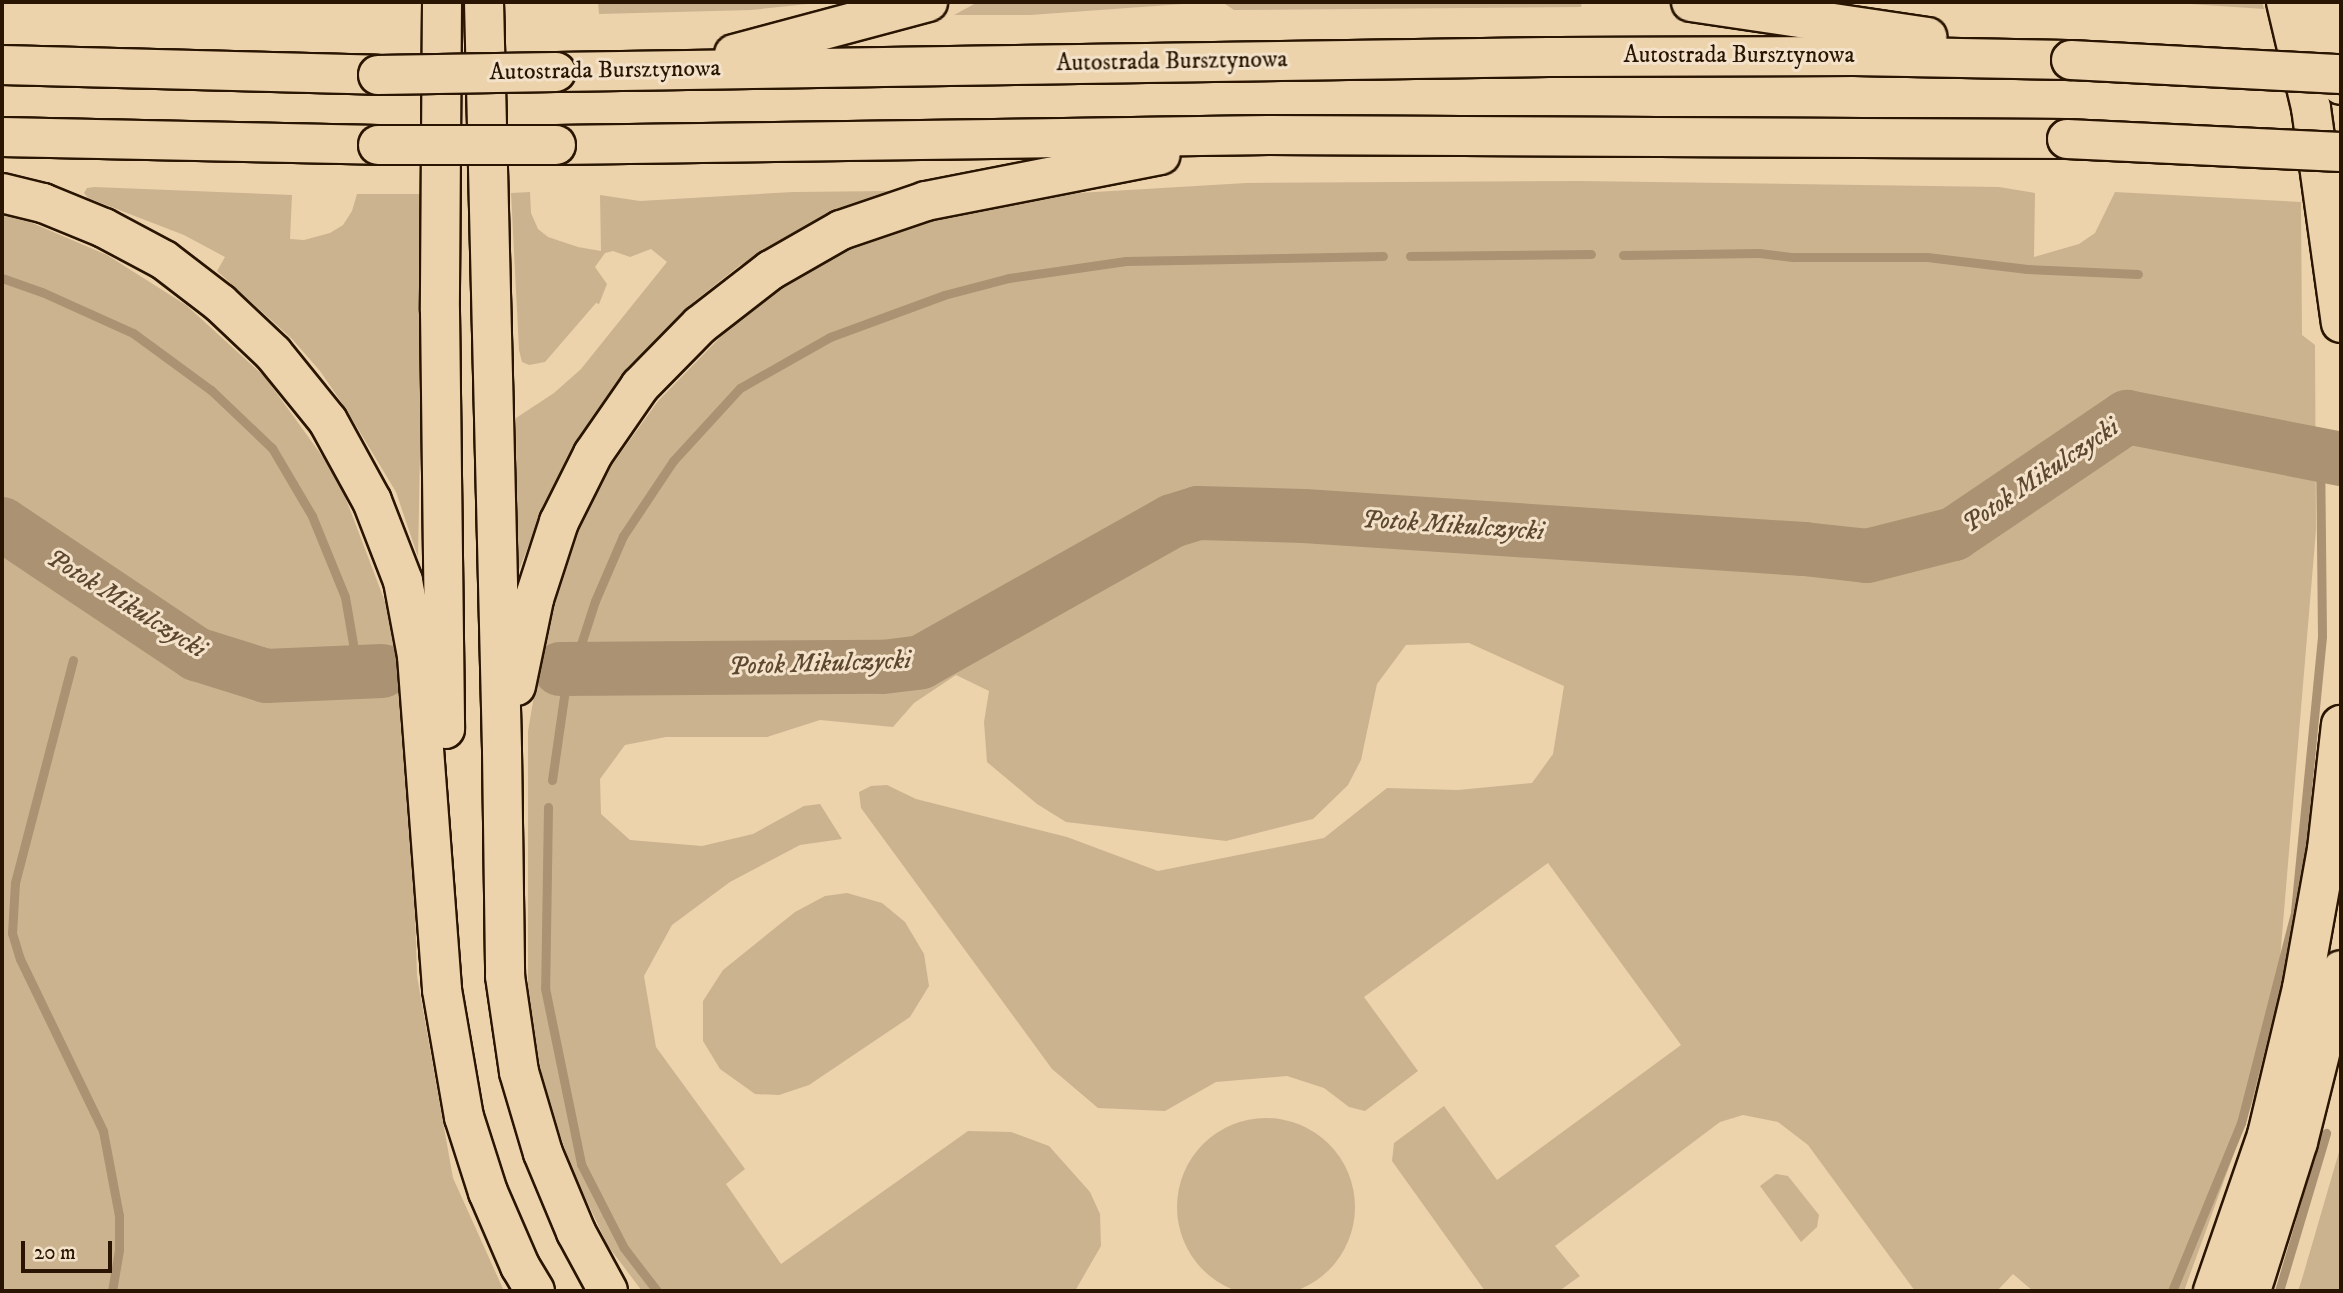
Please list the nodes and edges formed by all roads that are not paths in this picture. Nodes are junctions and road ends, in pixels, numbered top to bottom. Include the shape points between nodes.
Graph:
1 (442, 2) edge
2 (484, 2) edge
3 (929, 2) edge
4 (1691, 2) edge
5 (2286, 2) edge
6 (2322, 2) edge
7 (2071, 60) junction
8 (2, 65) edge
9 (675, 70) junction
10 (2341, 74) edge
11 (2341, 85) edge
12 (1269, 135) junction
13 (2, 137) edge
14 (2341, 152) edge
15 (2, 193) edge
16 (2341, 323) edge
17 (2341, 725) edge
18 (502, 751) junction
19 (2341, 970) edge
20 (442, 990) junction
21 (535, 1291) edge
22 (608, 1291) edge
23 (2213, 1291) edge
24 (2251, 1291) edge

1 - 20 main road via 440,311 446,681
2 - 18 main road
3 - 9 main road
4 - 7 main road
5 - 16 main road via 2311,108
6 - 11 main road
7 - 9 main road, Autostrada Bursztynowa via 1563,57
7 - 10 main road, Autostrada Bursztynowa, bridge
8 - 9 main road, Autostrada Bursztynowa, bridge via 378,75
12 - 13 main road, bridge via 556,145
12 - 14 main road, bridge via 2067,139
12 - 18 main road via 926,201 841,230 771,270 700,325 640,386 593,454 559,522 534,599
15 - 20 main road via 43,203 104,228 164,260 220,303 273,353 328,421 372,501 403,581 417,656
17 - 23 main road via 2327,849 2302,988 2267,1135
18 - 22 main road via 505,976 519,1072 543,1153 576,1232
19 - 24 main road via 2298,1142
20 - 21 main road via 468,1129 488,1192

